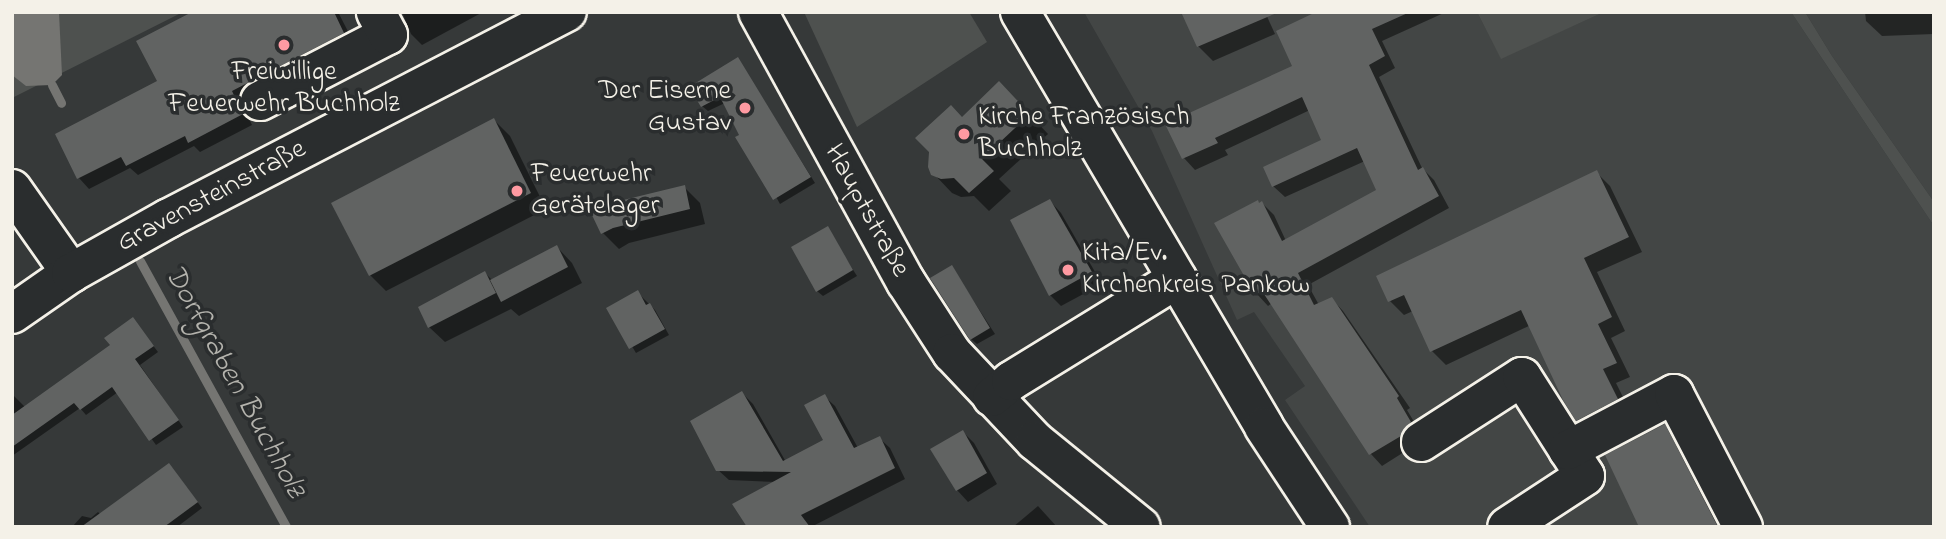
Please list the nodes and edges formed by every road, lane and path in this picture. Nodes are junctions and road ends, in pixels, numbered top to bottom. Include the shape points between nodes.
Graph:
1 (376, 12) edge
2 (566, 12) edge
3 (758, 12) edge
4 (1020, 12) edge
5 (260, 102) dead end
6 (12, 189) edge
7 (71, 273) junction
8 (1177, 279) junction
9 (12, 314) edge
10 (992, 397) junction
11 (1421, 442) dead end
12 (1568, 450) junction
13 (1141, 527) edge
14 (1330, 527) edge
15 (1507, 527) edge
16 (1743, 527) edge

1 - 5 street via 388,35
2 - 7 street, Gravensteinstraße
3 - 10 street, Hauptstraße via 905,282 952,352
4 - 8 street
6 - 7 street
7 - 9 street, Gravensteinstraße
8 - 10 street
8 - 14 street via 1264,427
10 - 13 street, Hauptstraße via 1035,441
11 - 12 street via 1522,377
12 - 15 street via 1585,476
12 - 16 street via 1674,394

